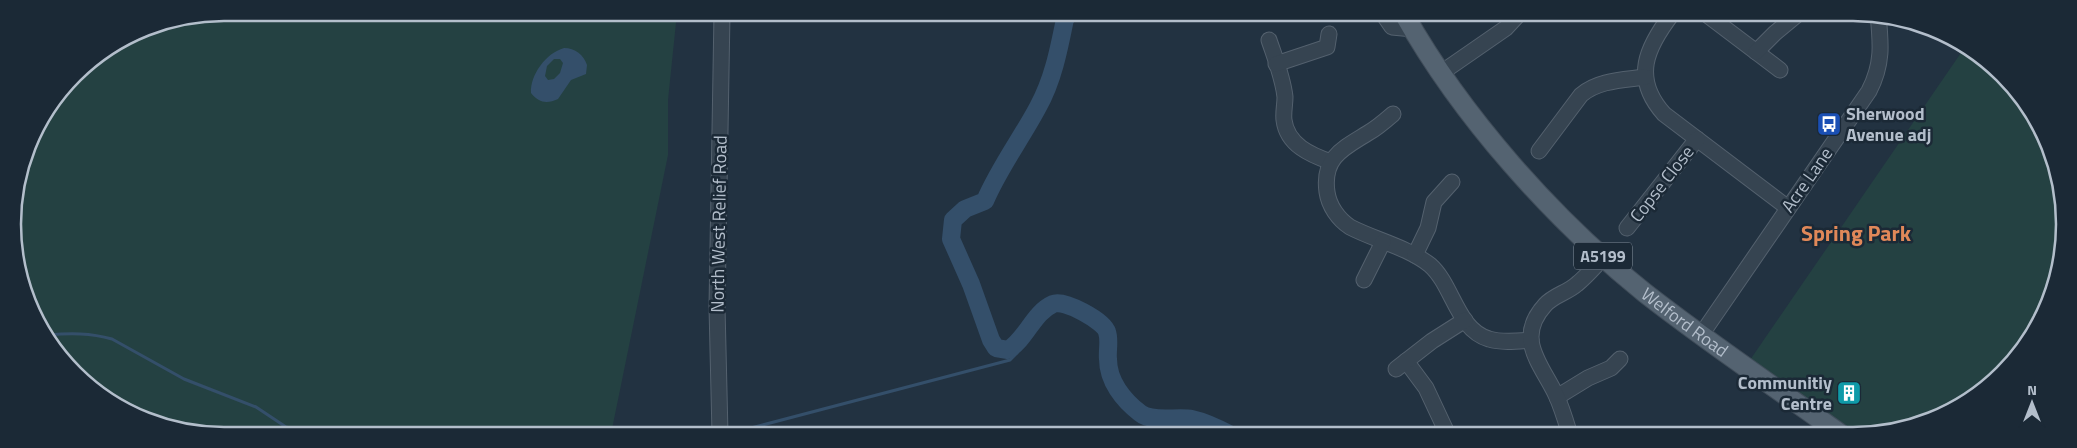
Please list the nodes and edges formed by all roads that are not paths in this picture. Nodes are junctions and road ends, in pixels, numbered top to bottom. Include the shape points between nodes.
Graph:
1 (722, 21) edge
2 (1388, 21) edge
3 (1408, 21) edge
4 (1512, 21) edge
5 (1666, 21) edge
6 (1715, 21) edge
7 (1790, 21) edge
8 (1879, 23) edge
9 (1329, 34) dead end
10 (1269, 40) dead end
11 (1756, 52) junction
12 (1276, 64) junction
13 (1780, 70) dead end
14 (1441, 74) junction
15 (1645, 77) junction
16 (1393, 114) dead end
17 (1697, 139) junction
18 (1539, 151) dead end
19 (1331, 162) junction
20 (1452, 182) dead end
21 (1788, 208) junction
22 (1627, 228) dead end
23 (1383, 242) junction
24 (1415, 255) junction
25 (1604, 257) junction
26 (1364, 280) dead end
27 (1465, 320) junction
28 (1701, 335) junction
29 (1531, 340) junction
30 (1620, 359) dead end
31 (1557, 397) junction
32 (720, 427) edge
33 (1444, 427) edge
34 (1567, 427) edge
35 (1831, 427) edge

1 - 32 street, North West Relief Road via 717,307
2 - 3 street, Welford Road via 1392,27
3 - 14 main road, Welford Road / A5199
4 - 14 street via 1499,34
5 - 15 street via 1647,54
6 - 11 street
7 - 11 street
8 - 21 street, Acre Lane via 1881,53 1869,91
9 - 12 street via 1327,47
10 - 12 street
11 - 13 street
12 - 19 street via 1285,98 1284,121 1292,140 1304,151
14 - 25 main road, Welford Road / A5199 via 1523,175
15 - 17 street via 1658,107
15 - 18 street via 1590,88
16 - 19 street via 1368,134 1348,144
17 - 21 street
17 - 22 street, Copse Close
19 - 23 street via 1327,177 1328,199 1337,215 1350,227
20 - 24 street via 1434,202 1428,228
21 - 28 street, Acre Lane
23 - 24 street
23 - 26 street
24 - 27 street via 1439,276
25 - 28 main road, Welford Road / A5199
25 - 29 street via 1577,284 1545,306 1533,327
27 - 29 street via 1477,333 1490,340
27 - 33 street via 1401,365 1426,388
28 - 35 main road, Welford Road / A5199
29 - 31 street via 1535,360
30 - 31 street via 1611,368
31 - 34 street

